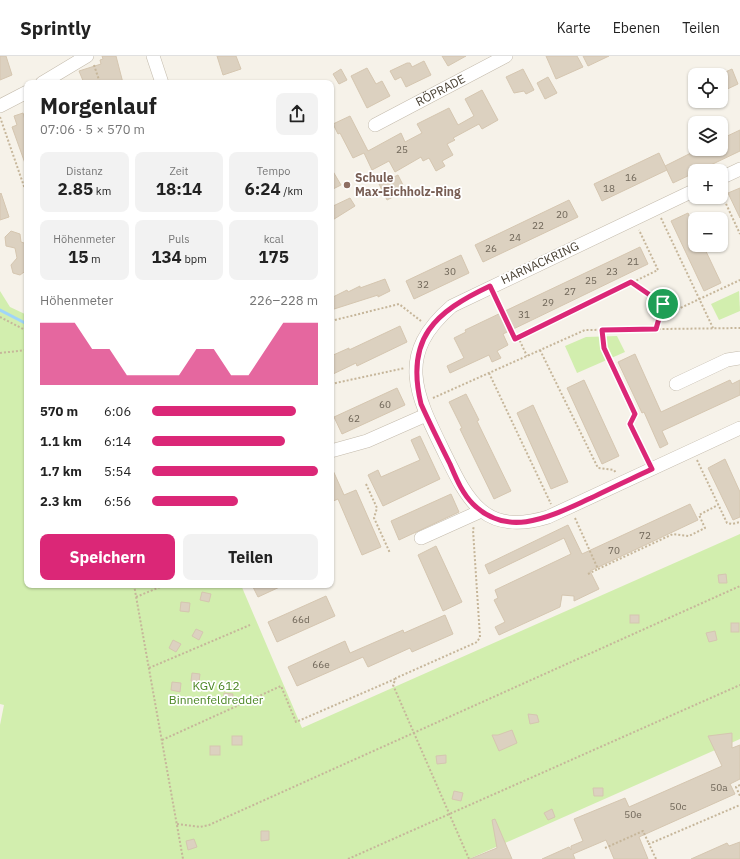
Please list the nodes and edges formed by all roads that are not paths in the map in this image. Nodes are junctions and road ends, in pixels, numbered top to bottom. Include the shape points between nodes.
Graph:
1 (153, 56) edge
2 (506, 56) edge
3 (90, 59) edge
4 (48, 80) edge
5 (161, 80) edge
6 (24, 94) edge
7 (0, 106) edge
8 (375, 125) dead end
9 (740, 168) edge
10 (728, 174) edge
11 (688, 193) edge
12 (740, 358) edge
13 (676, 384) dead end
14 (423, 409) junction
15 (740, 428) edge
16 (392, 430) junction
17 (378, 447) dead end
18 (334, 450) edge
19 (481, 511) junction
20 (421, 538) dead end

1 - 5 street
2 - 8 street, RÖPRADE
3 - 4 street
6 - 7 street
9 - 10 street
11 - 14 street, HARNACKRING via 452,306 430,328 416,366 417,390
12 - 13 street via 727,360
14 - 16 street
14 - 19 street, HARNACKRING via 462,490
15 - 19 street, HARNACKRING via 570,508 533,522 498,519
16 - 17 street via 384,436
16 - 18 street
19 - 20 street

